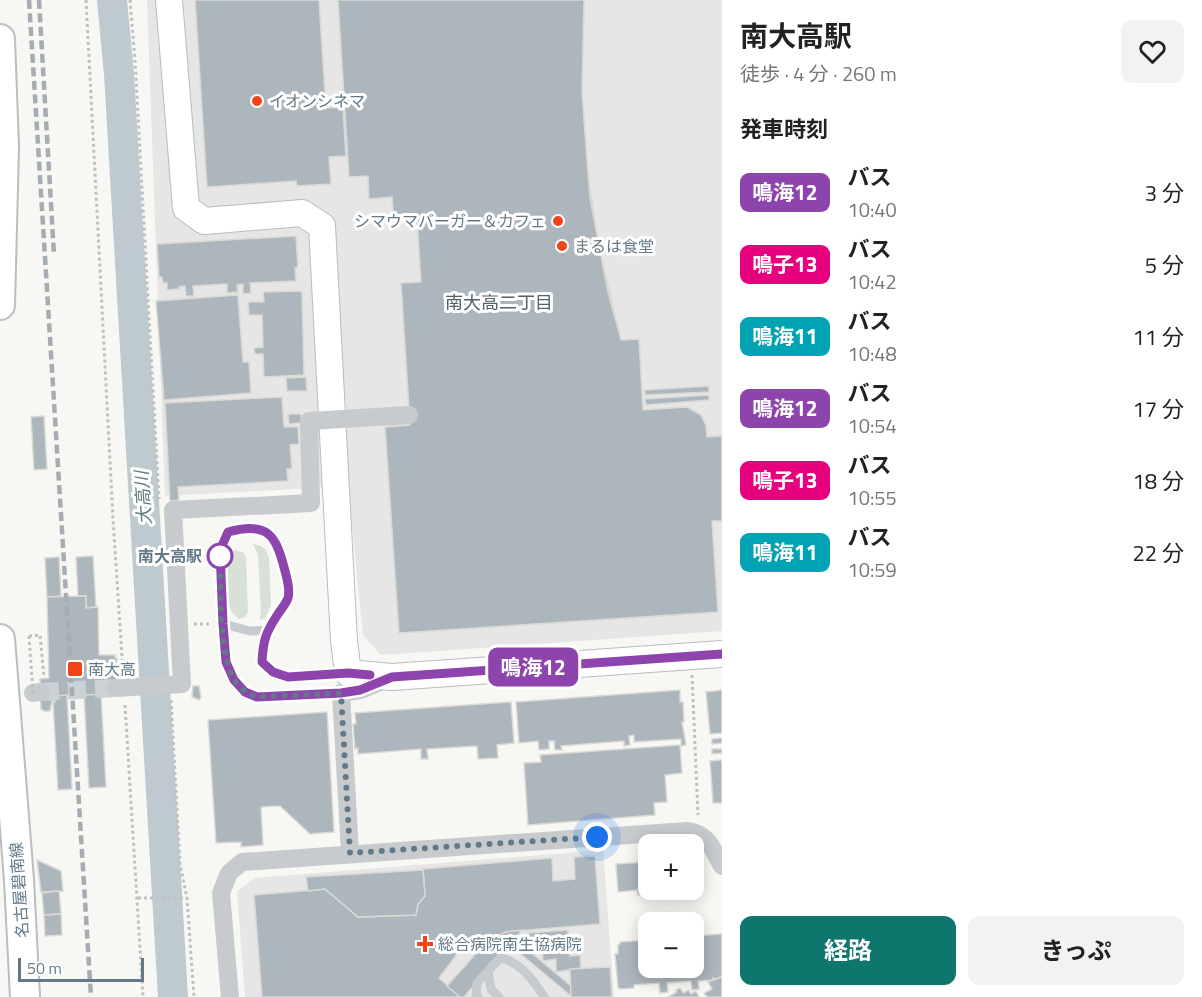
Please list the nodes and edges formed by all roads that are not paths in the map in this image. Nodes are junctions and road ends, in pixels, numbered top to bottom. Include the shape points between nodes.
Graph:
1 (169, 0) edge
2 (0, 39) edge
3 (1, 224) edge
4 (0, 305) edge
5 (409, 415) dead end
6 (223, 624) junction
7 (267, 630) junction
8 (0, 639) edge
9 (722, 654) edge
10 (344, 683) junction
11 (121, 686) tunnel mouth
12 (350, 853) junction
13 (722, 866) edge
14 (488, 972) junction
15 (25, 997) edge
16 (230, 997) edge
17 (478, 997) edge
18 (499, 997) edge
19 (544, 997) edge

1 - 10 street via 186,208 204,221 302,213 322,226
2 - 3 main road via 4,147
3 - 4 main road
5 - 11 street, bridge via 309,421 311,503 173,510 182,684
6 - 7 lane via 250,631
6 - 7 lane via 220,550 228,532 245,527 268,531 279,545 286,576 289,597
6 - 10 lane via 226,662 245,692 257,697
7 - 10 lane via 262,642 262,662 273,672
8 - 15 main road, 名古屋碧南線
9 - 10 street
10 - 12 street
12 - 13 street via 687,831 699,832 708,840
12 - 16 street via 242,862 229,873 221,893
14 - 17 lane via 477,984
14 - 18 lane via 490,989
14 - 19 lane via 500,958 508,959 534,980

